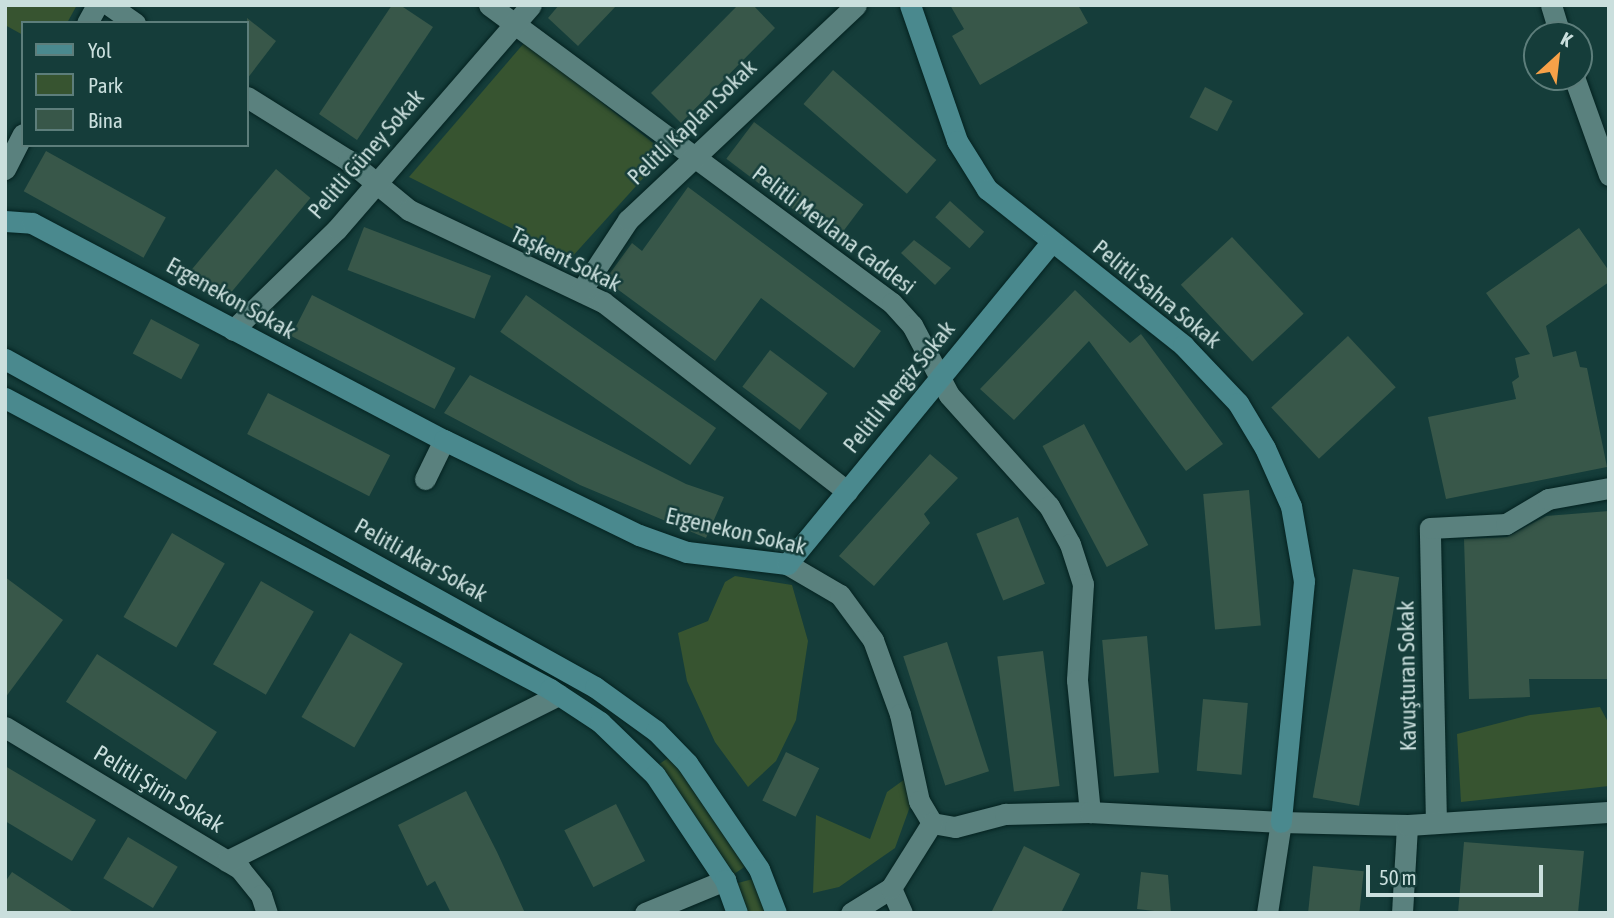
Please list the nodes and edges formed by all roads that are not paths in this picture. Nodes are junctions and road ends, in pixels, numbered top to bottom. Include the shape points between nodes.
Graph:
1 (97, 5) edge
2 (109, 5) edge
3 (489, 5) edge
4 (531, 5) edge
5 (856, 5) edge
6 (910, 5) edge
7 (88, 21) edge
8 (132, 21) edge
9 (515, 24) junction
10 (1579, 91) edge
11 (248, 98) edge
12 (21, 138) edge
13 (694, 157) junction
14 (5, 169) edge
15 (1609, 175) edge
16 (376, 184) junction
17 (5, 221) edge
18 (1051, 243) junction
19 (581, 291) junction
20 (233, 330) junction
21 (5, 359) edge
22 (940, 378) junction
23 (5, 398) edge
24 (444, 440) junction
25 (425, 479) dead end
26 (1609, 488) edge
27 (847, 491) junction
28 (787, 564) junction
29 (559, 695) junction
30 (5, 727) edge
31 (1090, 812) junction
32 (1609, 812) edge
33 (1281, 822) junction
34 (932, 823) junction
35 (1436, 823) junction
36 (1407, 825) junction
37 (227, 861) junction
38 (759, 869) junction
39 (725, 880) junction
40 (891, 888) junction
41 (267, 913) edge
42 (645, 913) edge
43 (737, 913) edge
44 (776, 913) edge
45 (851, 913) edge
46 (902, 913) edge
47 (1267, 913) edge
48 (1402, 913) edge

1 - 7 street
2 - 8 street
3 - 9 street, Pelitli Mevlana Caddesi
4 - 9 street, Pelitli Güney Sokak
5 - 13 street, Pelitli Kaplan Sokak
6 - 18 street, Pelitli Sahra Sokak via 957,141 987,189
9 - 13 street, Pelitli Mevlana Caddesi
9 - 16 street, Pelitli Güney Sokak
10 - 15 street
11 - 16 street, Taşkent Sokak via 348,160
12 - 14 street
13 - 19 street, Pelitli Kaplan Sokak via 628,220
13 - 22 street, Pelitli Mevlana Caddesi via 892,303 912,325
16 - 19 street, Taşkent Sokak via 409,210
16 - 20 street, Pelitli Güney Sokak via 337,229
17 - 20 street, Ergenekon Sokak via 32,223
18 - 22 street, Pelitli Nergiz Sokak
18 - 33 street, Pelitli Sahra Sokak via 1133,302 1209,370 1238,403 1291,506 1304,581
19 - 27 street, Taşkent Sokak via 603,302
20 - 24 street, Ergenekon Sokak
21 - 38 street, Pelitli Akar Sokak via 595,687 656,731 682,757
22 - 27 street, Pelitli Nergiz Sokak
22 - 31 street, Pelitli Mevlana Caddesi via 977,429 1049,506 1070,544 1083,584 1077,680
23 - 29 street
24 - 25 street
24 - 28 street, Ergenekon Sokak via 639,534 687,552
26 - 35 street, Kavuşturan Sokak via 1548,499 1506,524 1430,528
27 - 28 street, Pelitli Nergiz Sokak
28 - 34 street, Ergenekon Sokak via 841,595 873,640 900,714 919,801
29 - 37 street
29 - 39 street via 640,757
30 - 37 street, Pelitli Şirin Sokak
31 - 33 street
31 - 34 street via 1005,814 955,827
32 - 35 street
33 - 36 street
33 - 47 street
34 - 40 street
35 - 36 street
36 - 48 street
37 - 41 street, Pelitli Şirin Sokak via 240,869 261,895
38 - 39 street
38 - 44 street, Pelitli Akar Sokak
39 - 42 street
39 - 43 street
40 - 45 street
40 - 46 street

